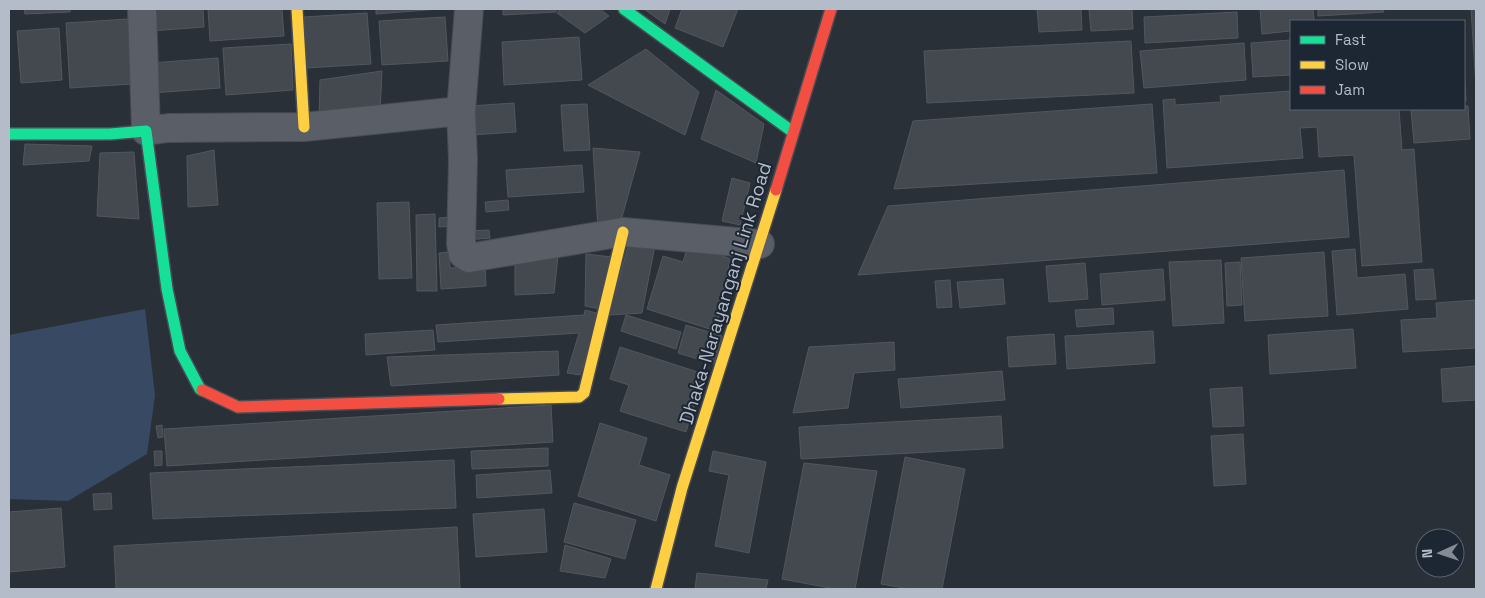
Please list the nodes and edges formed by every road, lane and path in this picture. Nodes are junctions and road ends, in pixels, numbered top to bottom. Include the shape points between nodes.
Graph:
1 (142, 9) edge
2 (297, 9) edge
3 (469, 9) edge
4 (624, 9) edge
5 (831, 9) edge
6 (461, 111) junction
7 (299, 127) junction
8 (157, 129) junction
9 (793, 132) junction
10 (9, 134) edge
11 (623, 232) junction
12 (760, 244) junction
13 (656, 589) edge

1 - 8 street
2 - 7 main road
3 - 6 street
4 - 9 main road
5 - 9 main road, Dhaka-Narayanganj Link Road
6 - 7 street
6 - 11 street via 463,254 469,258
7 - 8 street
8 - 10 main road via 110,134
8 - 11 main road via 167,289 180,351 200,389 238,406 579,397 584,393
9 - 12 main road, Dhaka-Narayanganj Link Road
11 - 12 street
12 - 13 main road, Dhaka-Narayanganj Link Road via 682,488

